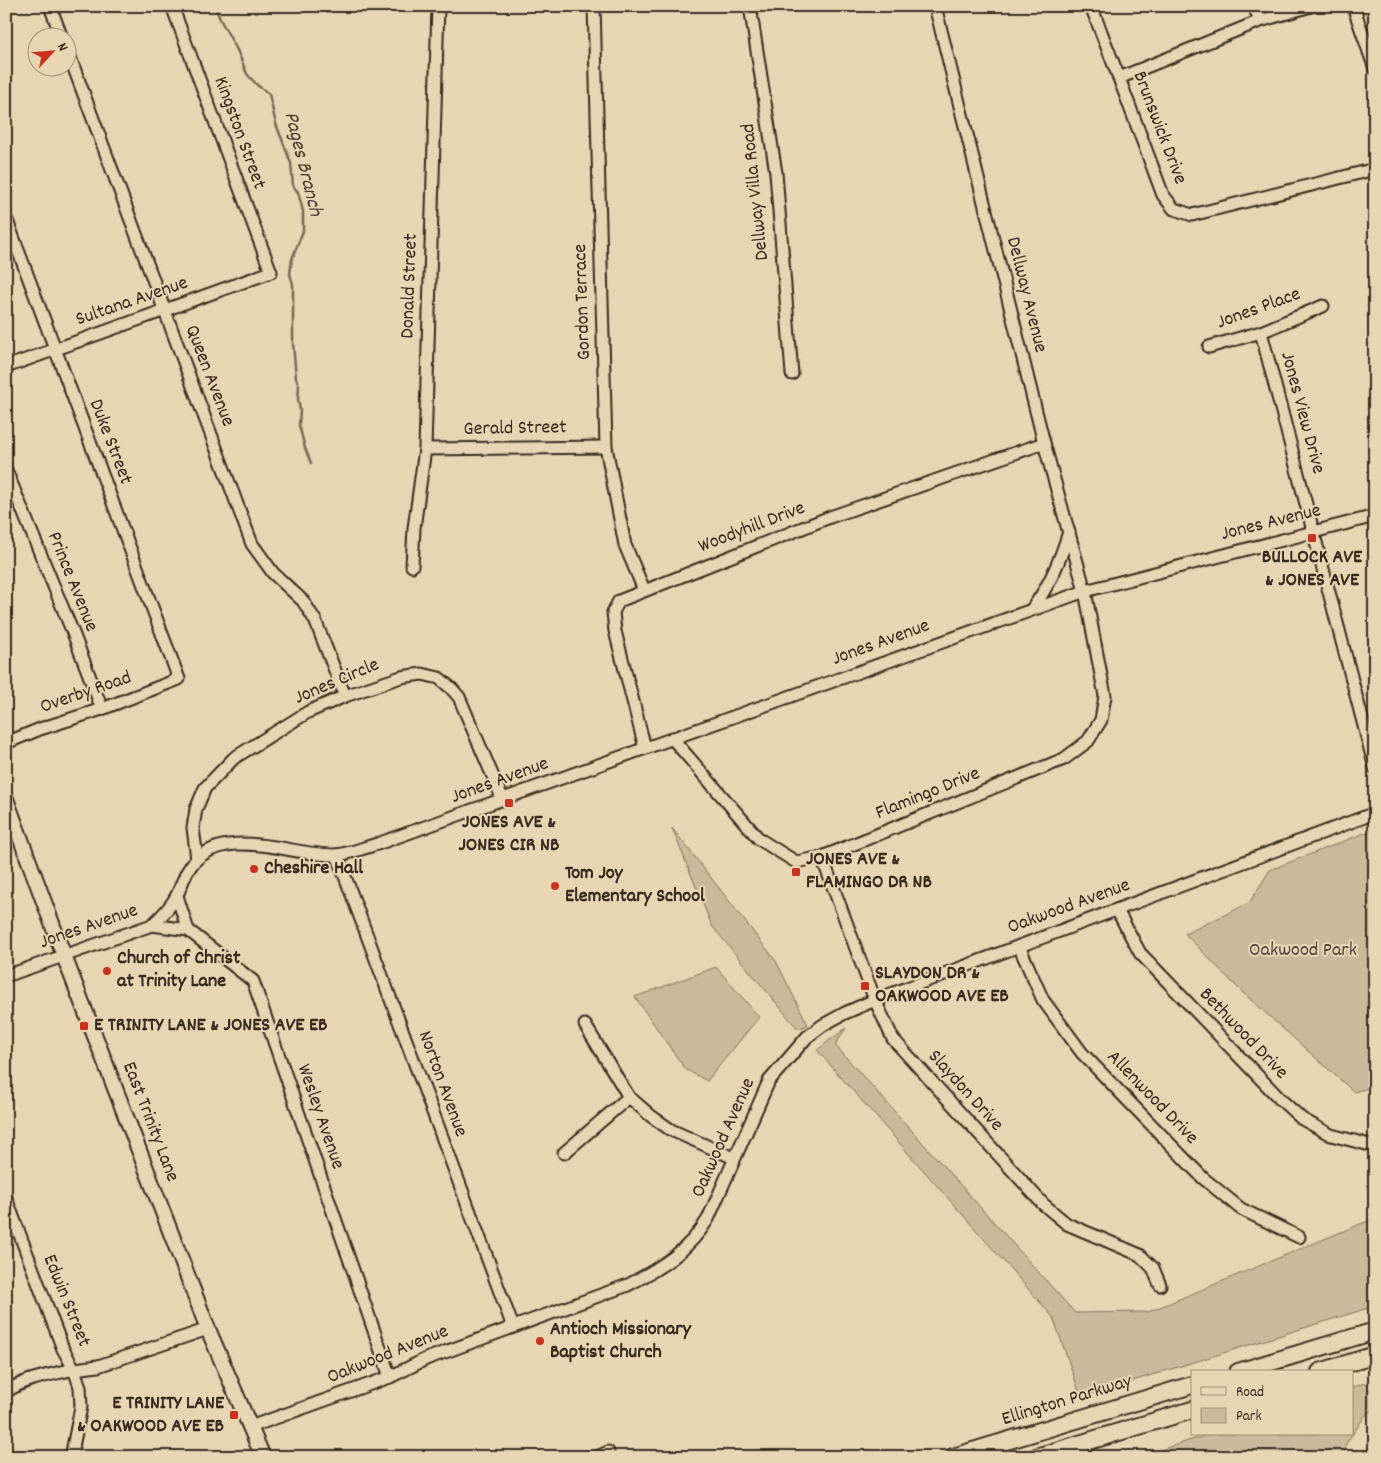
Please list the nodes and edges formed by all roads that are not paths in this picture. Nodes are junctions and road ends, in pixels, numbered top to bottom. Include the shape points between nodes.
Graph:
1 (50, 6) edge
2 (172, 6) edge
3 (438, 6) edge
4 (594, 6) edge
5 (750, 6) edge
6 (935, 6) edge
7 (1090, 6) edge
8 (1254, 6) edge
9 (1312, 6) edge
10 (1353, 6) edge
11 (1260, 21) junction
12 (58, 28) edge
13 (1375, 69) edge
14 (78, 78) edge
15 (1120, 78) junction
16 (1375, 169) edge
17 (6, 218) edge
18 (271, 272) joint
19 (1322, 306) dead end
20 (164, 311) junction
21 (1261, 332) junction
22 (1209, 347) dead end
23 (55, 349) junction
24 (6, 367) edge
25 (792, 374) dead end
26 (1044, 443) junction
27 (606, 447) junction
28 (425, 449) junction
29 (6, 470) edge
30 (1375, 516) edge
31 (1314, 531) junction
32 (1068, 532) junction
33 (412, 566) dead end
34 (644, 590) junction
35 (1085, 591) junction
36 (1032, 609) junction
37 (179, 679) joint
38 (345, 696) junction
39 (102, 709) junction
40 (672, 738) junction
41 (6, 743) edge
42 (644, 748) junction
43 (1375, 768) edge
44 (6, 799) edge
45 (503, 800) junction
46 (1375, 813) edge
47 (337, 855) junction
48 (822, 857) junction
49 (197, 859) junction
50 (177, 896) junction
51 (1117, 910) junction
52 (152, 924) junction
53 (188, 930) junction
54 (1019, 946) junction
55 (64, 956) junction
56 (6, 976) edge
57 (875, 1000) junction
58 (585, 1025) dead end
59 (629, 1097) junction
60 (1375, 1145) edge
61 (564, 1153) dead end
62 (734, 1158) junction
63 (6, 1198) edge
64 (1299, 1237) dead end
65 (1160, 1285) dead end
66 (513, 1326) junction
67 (208, 1329) junction
68 (1375, 1331) edge
69 (1375, 1355) edge
70 (74, 1369) junction
71 (1245, 1370) edge
72 (1326, 1370) edge
73 (390, 1377) junction
74 (1191, 1386) edge
75 (6, 1392) edge
76 (1191, 1410) edge
77 (250, 1427) junction
78 (608, 1452) dead end
79 (71, 1457) edge
80 (263, 1457) edge
81 (597, 1457) edge
82 (953, 1457) edge
83 (1036, 1457) edge

1 - 12 street
2 - 18 street, Kingston Street
3 - 28 street, Donald Street
4 - 27 street, Gordon Terrace
5 - 25 street, Dellway Villa Road via 776,173
6 - 26 street, Dellway Avenue
7 - 15 street, Brunswick Drive
8 - 11 street
9 - 11 street
10 - 13 street
11 - 15 street
14 - 20 street, Queen Avenue
15 - 16 street, Brunswick Drive via 1163,195 1174,209 1192,215
17 - 23 street, Duke Street
18 - 20 street, Sultana Avenue
19 - 21 street, Jones Place
20 - 23 street, Sultana Avenue
20 - 38 street, Queen Avenue via 252,544 273,573 303,601 315,620
21 - 22 street, Jones Place
21 - 31 street, Jones View Drive
23 - 24 street, Sultana Avenue
23 - 37 street, Duke Street
26 - 32 street, Dellway Avenue
26 - 34 street, Woodyhill Drive via 830,518
27 - 28 street, Gerald Street
27 - 34 street, Gordon Terrace via 625,545
28 - 33 street, Donald Street
29 - 39 street, Prince Avenue
30 - 31 street, Jones Avenue
31 - 35 street, Jones Avenue
31 - 43 street, Jones View Drive
32 - 35 street, Dellway Avenue
32 - 36 street via 1049,584
34 - 42 street, Woodyhill Drive via 620,601 613,612
35 - 36 street, Jones Avenue
35 - 48 street, Flamingo Drive via 1106,696 1100,720 1088,741 1064,759
36 - 40 street, Jones Avenue
37 - 39 street, Overby Road
38 - 45 street, Jones Circle via 401,676 422,674 439,678 459,697
38 - 49 street, Jones Circle via 308,712 234,758 204,788 193,828
39 - 41 street, Overby Road
40 - 42 street, Jones Avenue
40 - 48 street, Flamingo Drive via 759,838 796,862
42 - 45 street, Jones Avenue
44 - 55 main road, East Trinity Lane
45 - 47 street, Jones Avenue via 380,844
46 - 51 street, Oakwood Avenue
47 - 49 street, Jones Avenue via 246,843 222,845
47 - 66 street, Norton Avenue
48 - 57 street, Slaydon Drive
49 - 50 street, Jones Avenue via 185,875
50 - 52 street, Jones Avenue
50 - 53 street
51 - 54 street, Oakwood Avenue
51 - 60 street, Bethwood Drive via 1140,953 1280,1099 1302,1118 1331,1135
52 - 53 street, Wesley Avenue
52 - 55 street, Jones Avenue
53 - 73 street, Wesley Avenue via 252,982
54 - 57 street, Oakwood Avenue
54 - 64 street, Allenwood Drive via 1043,1000 1082,1053 1204,1178 1241,1209
55 - 56 street, Jones Avenue
55 - 67 main road, East Trinity Lane
57 - 62 street, Oakwood Avenue via 823,1025 790,1055 769,1081
57 - 65 street, Slaydon Drive via 893,1039 1042,1204 1067,1224 1140,1255 1153,1268
58 - 59 street
59 - 61 street
59 - 62 street via 671,1130
62 - 66 street, Oakwood Avenue via 708,1218 679,1254 628,1285
63 - 70 street, Edwin Street
66 - 73 street, Oakwood Avenue via 426,1359
67 - 70 street, Edwin Street via 98,1366
67 - 77 main road, East Trinity Lane
68 - 71 highway
69 - 72 highway
70 - 75 street via 27,1381
70 - 79 street via 80,1387 81,1407
73 - 77 street, Oakwood Avenue
74 - 82 highway, Ellington Parkway
76 - 83 highway
77 - 80 main road, East Trinity Lane
78 - 81 street

